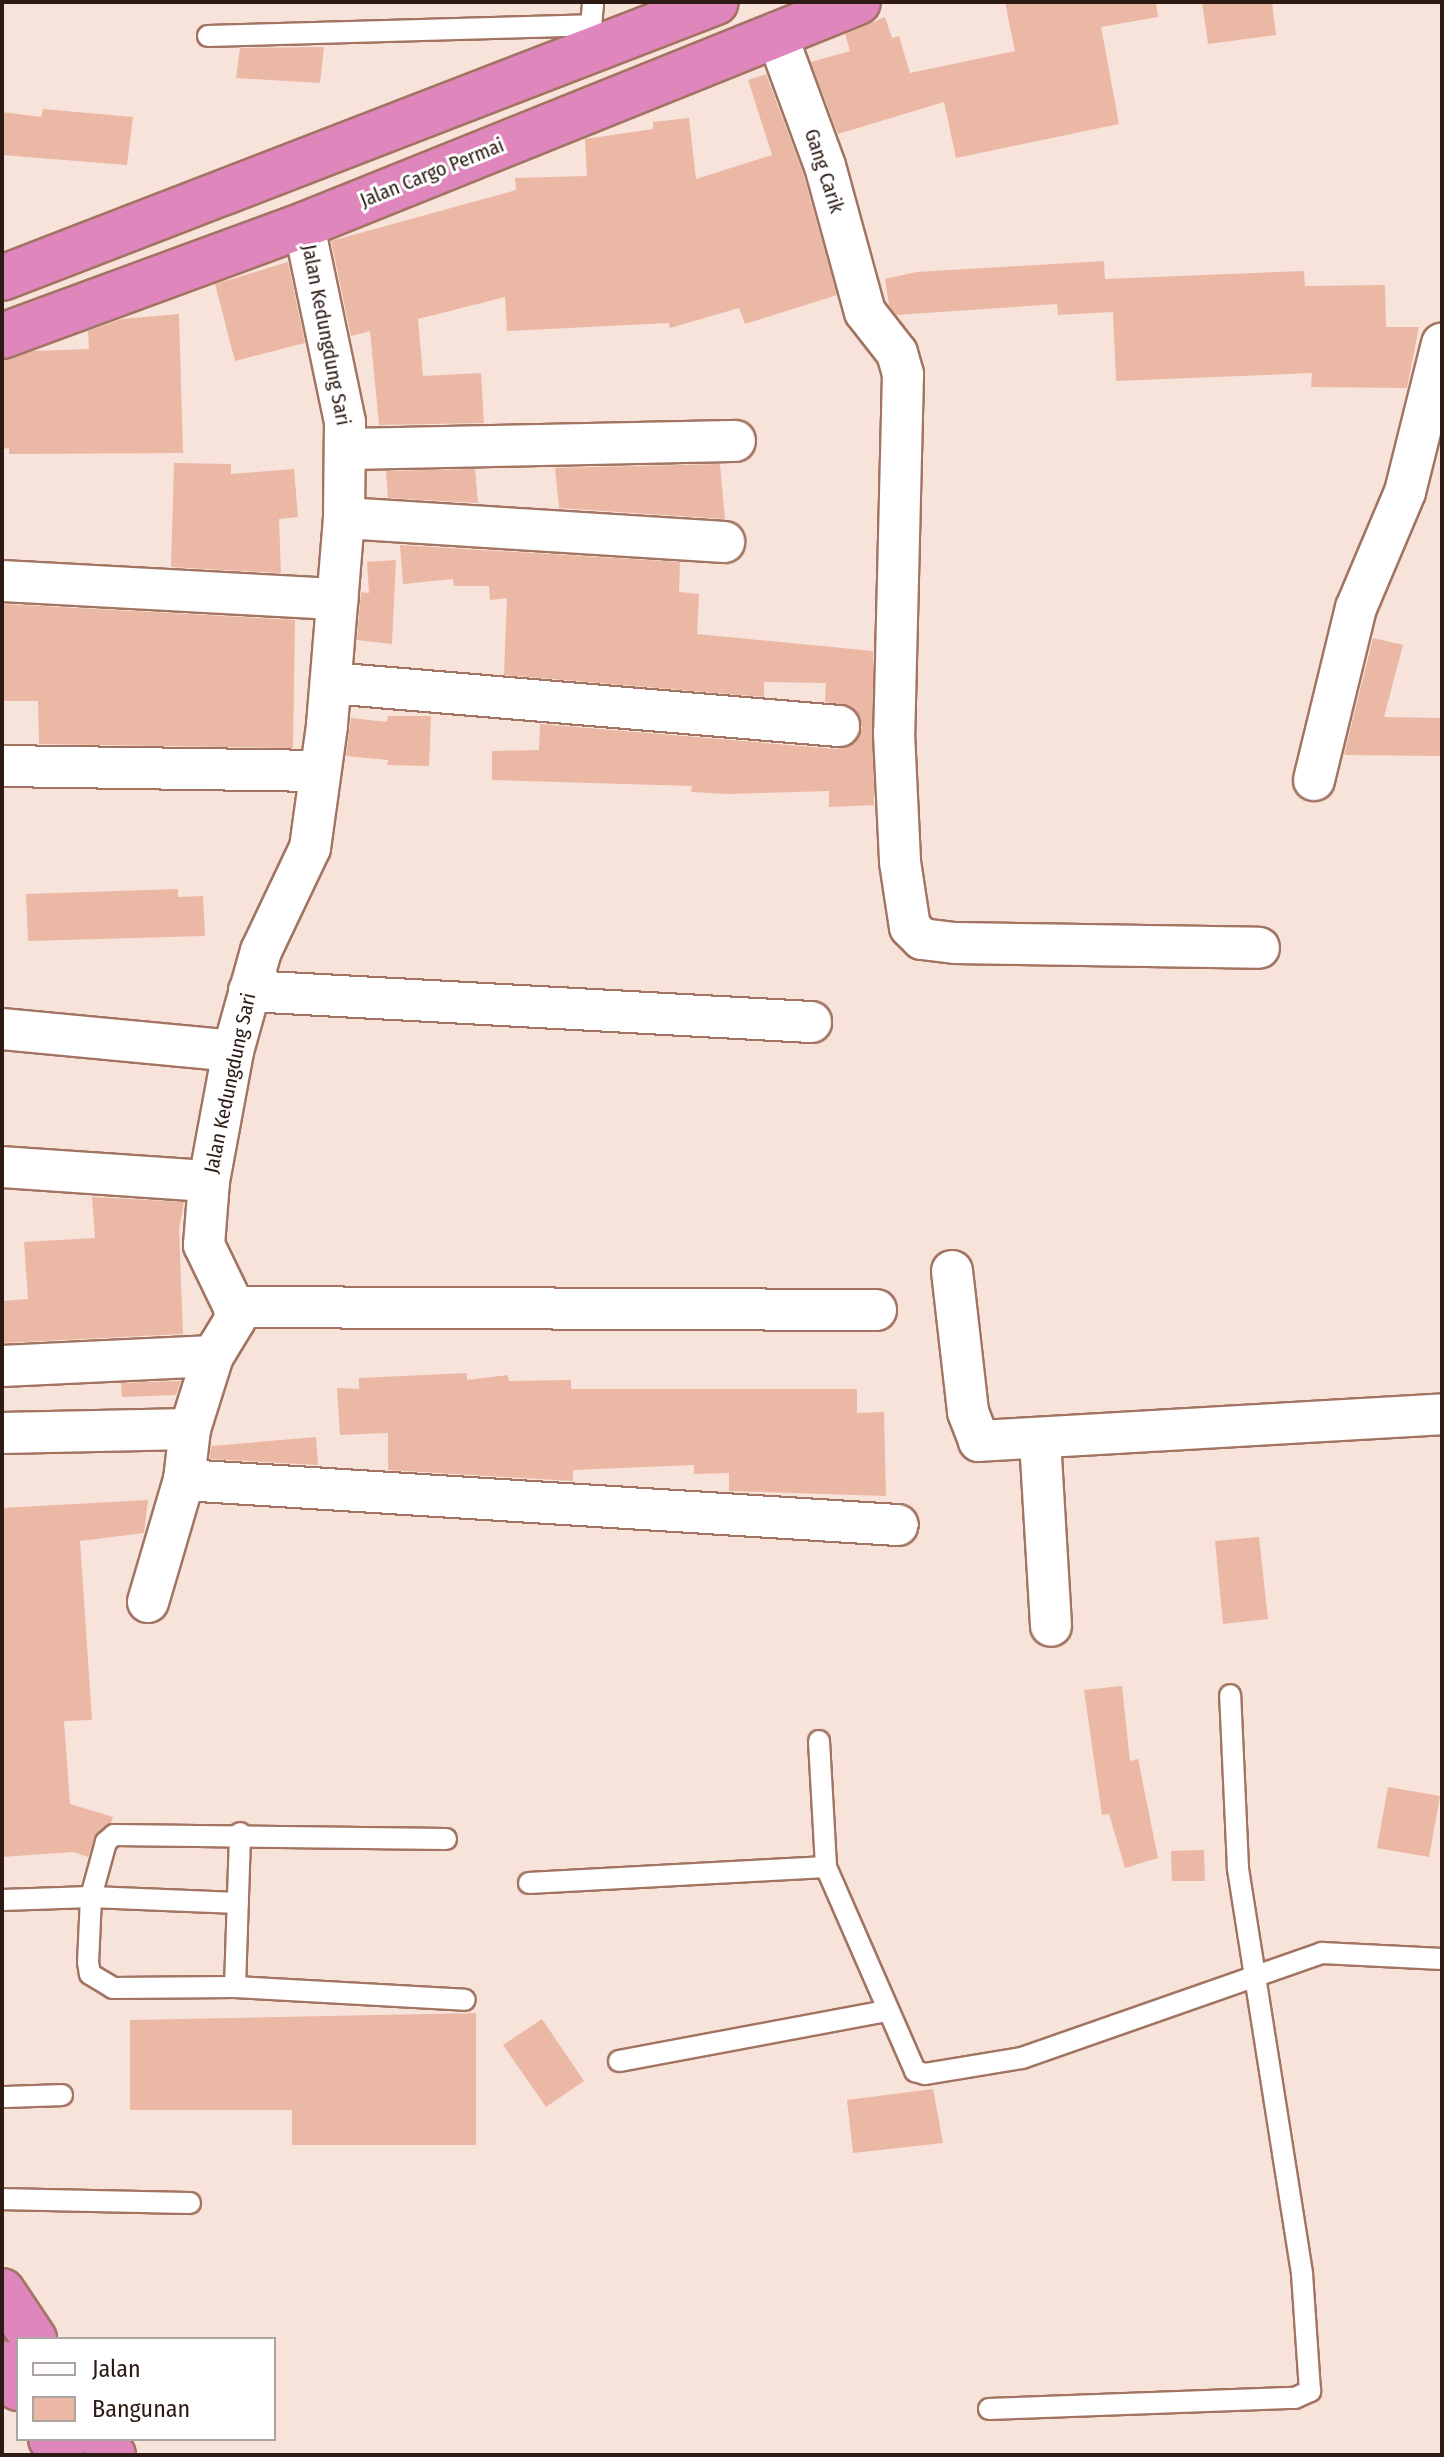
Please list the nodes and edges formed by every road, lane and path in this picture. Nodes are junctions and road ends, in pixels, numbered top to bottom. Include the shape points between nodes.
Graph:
1 (593, 2) edge
2 (716, 2) edge
3 (858, 2) edge
4 (776, 33) junction
5 (208, 36) dead end
6 (590, 38) junction
7 (304, 225) junction
8 (2, 278) edge
9 (2, 336) edge
10 (1442, 344) edge
11 (735, 441) dead end
12 (346, 449) junction
13 (344, 518) junction
14 (724, 542) dead end
15 (2, 581) edge
16 (338, 599) junction
17 (331, 683) junction
18 (839, 726) dead end
19 (2, 766) edge
20 (317, 771) junction
21 (1314, 780) dead end
22 (1259, 948) dead end
23 (249, 991) junction
24 (811, 1022) dead end
25 (2, 1029) edge
26 (233, 1051) junction
27 (2, 1167) edge
28 (209, 1181) junction
29 (952, 1271) dead end
30 (234, 1307) junction
31 (876, 1310) dead end
32 (213, 1356) junction
33 (2, 1366) edge
34 (1442, 1414) edge
35 (190, 1429) junction
36 (2, 1433) edge
37 (1040, 1440) junction
38 (184, 1480) junction
39 (898, 1525) dead end
40 (148, 1602) dead end
41 (1051, 1626) dead end
42 (1230, 1695) dead end
43 (819, 1741) dead end
44 (240, 1833) junction
45 (446, 1839) dead end
46 (826, 1867) junction
47 (529, 1883) dead end
48 (91, 1897) junction
49 (2, 1900) edge
50 (238, 1903) junction
51 (1442, 1959) edge
52 (1257, 1973) junction
53 (235, 1987) junction
54 (465, 2000) dead end
55 (886, 2011) junction
56 (619, 2061) dead end
57 (62, 2095) dead end
58 (2, 2097) edge
59 (2, 2199) edge
60 (190, 2203) dead end
61 (2, 2291) edge
62 (33, 2337) edge
63 (2, 2363) edge
64 (16, 2385) edge
65 (989, 2409) dead end

1 - 6 lane
2 - 6 highway
3 - 4 highway, Jalan Cargo Permai
4 - 7 highway, Jalan Cargo Permai
4 - 22 street, Gang Carik via 825,166 865,312 897,353 903,374 895,770 900,862 914,935 955,943
5 - 6 lane
6 - 8 highway
7 - 9 highway, Jalan Cargo Permai
7 - 12 street, Jalan Kedungdung Sari via 340,381
10 - 21 street via 1405,492 1356,608
11 - 12 street
12 - 13 street, Jalan Kedungdung Sari
13 - 14 street
13 - 16 street, Jalan Kedungdung Sari
15 - 16 street
16 - 17 street, Jalan Kedungdung Sari
17 - 18 street
17 - 20 street, Jalan Kedungdung Sari
19 - 20 street
20 - 23 street, Jalan Kedungdung Sari via 305,867 269,930
23 - 24 street
23 - 26 street, Jalan Kedungdung Sari
25 - 26 street
26 - 28 street, Jalan Kedungdung Sari
27 - 28 street
28 - 30 street, Jalan Kedungdung Sari via 204,1245
29 - 37 street via 972,1432 989,1443
30 - 31 street
30 - 32 street via 235,1320
32 - 33 street
32 - 35 street
34 - 37 street
35 - 36 street
35 - 38 street
37 - 41 street
38 - 39 street
38 - 40 street
42 - 52 lane via 1238,1868
43 - 46 lane
44 - 45 lane
44 - 48 lane via 114,1835 106,1842
44 - 50 lane
46 - 47 lane
46 - 55 lane
48 - 49 lane
48 - 50 lane
48 - 53 lane via 88,1962 90,1974 102,1985
50 - 53 lane
51 - 52 lane via 1322,1953
52 - 55 lane via 1022,2058 980,2067 915,2071
52 - 65 lane via 1302,2273 1310,2391 1295,2398
53 - 54 lane
55 - 56 lane
57 - 58 lane
59 - 60 lane
61 - 62 highway
63 - 64 highway

